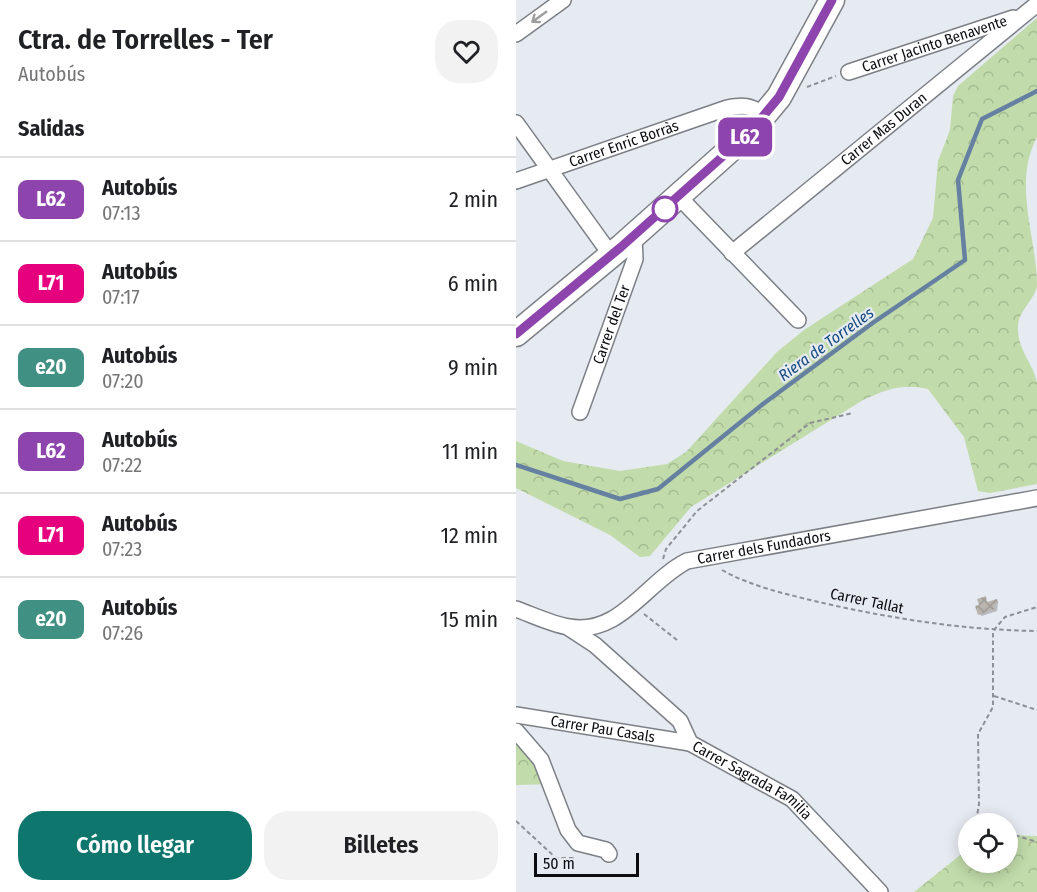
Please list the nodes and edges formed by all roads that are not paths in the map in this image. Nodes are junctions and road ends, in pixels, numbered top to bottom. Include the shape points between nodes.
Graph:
1 (563, 0) edge
2 (832, 0) edge
3 (1037, 4) edge
4 (1022, 16) junction
5 (516, 34) edge
6 (849, 72) road end
7 (772, 106) junction
8 (516, 123) edge
9 (549, 170) junction
10 (516, 181) edge
11 (679, 197) junction
12 (634, 235) junction
13 (732, 253) junction
14 (611, 255) junction
15 (798, 320) dead end
16 (516, 334) edge
17 (580, 412) dead end
18 (1037, 498) edge
19 (516, 609) edge
20 (567, 627) junction
21 (516, 715) edge
22 (516, 731) edge
23 (690, 743) junction
24 (609, 854) dead end
25 (879, 892) edge

1 -> 5 street
2 - 7 main road
3 - 4 street, Carrer Mas Duran
4 - 6 street, Carrer Jacinto Benavente
4 - 13 street, Carrer Mas Duran
7 - 9 street, Carrer Enric Borràs via 727,108
7 - 11 main road via 726,156
8 - 9 street
9 - 10 street, Carrer Enric Borràs
9 - 14 street
11 - 12 main road
11 - 13 street
12 - 14 main road
12 - 17 street, Carrer del Ter via 635,259
13 - 15 street
14 - 16 main road
18 - 20 street, Carrer dels Fundadors via 702,557 674,567 609,623
19 - 20 street, Carrer dels Fundadors
20 - 23 street, Carrer Sagrada Familia via 595,645 672,713
21 - 23 street, Carrer Pau Casals
22 - 24 street via 541,760 568,830 578,843
23 - 25 street, Carrer Sagrada Familia via 792,799

